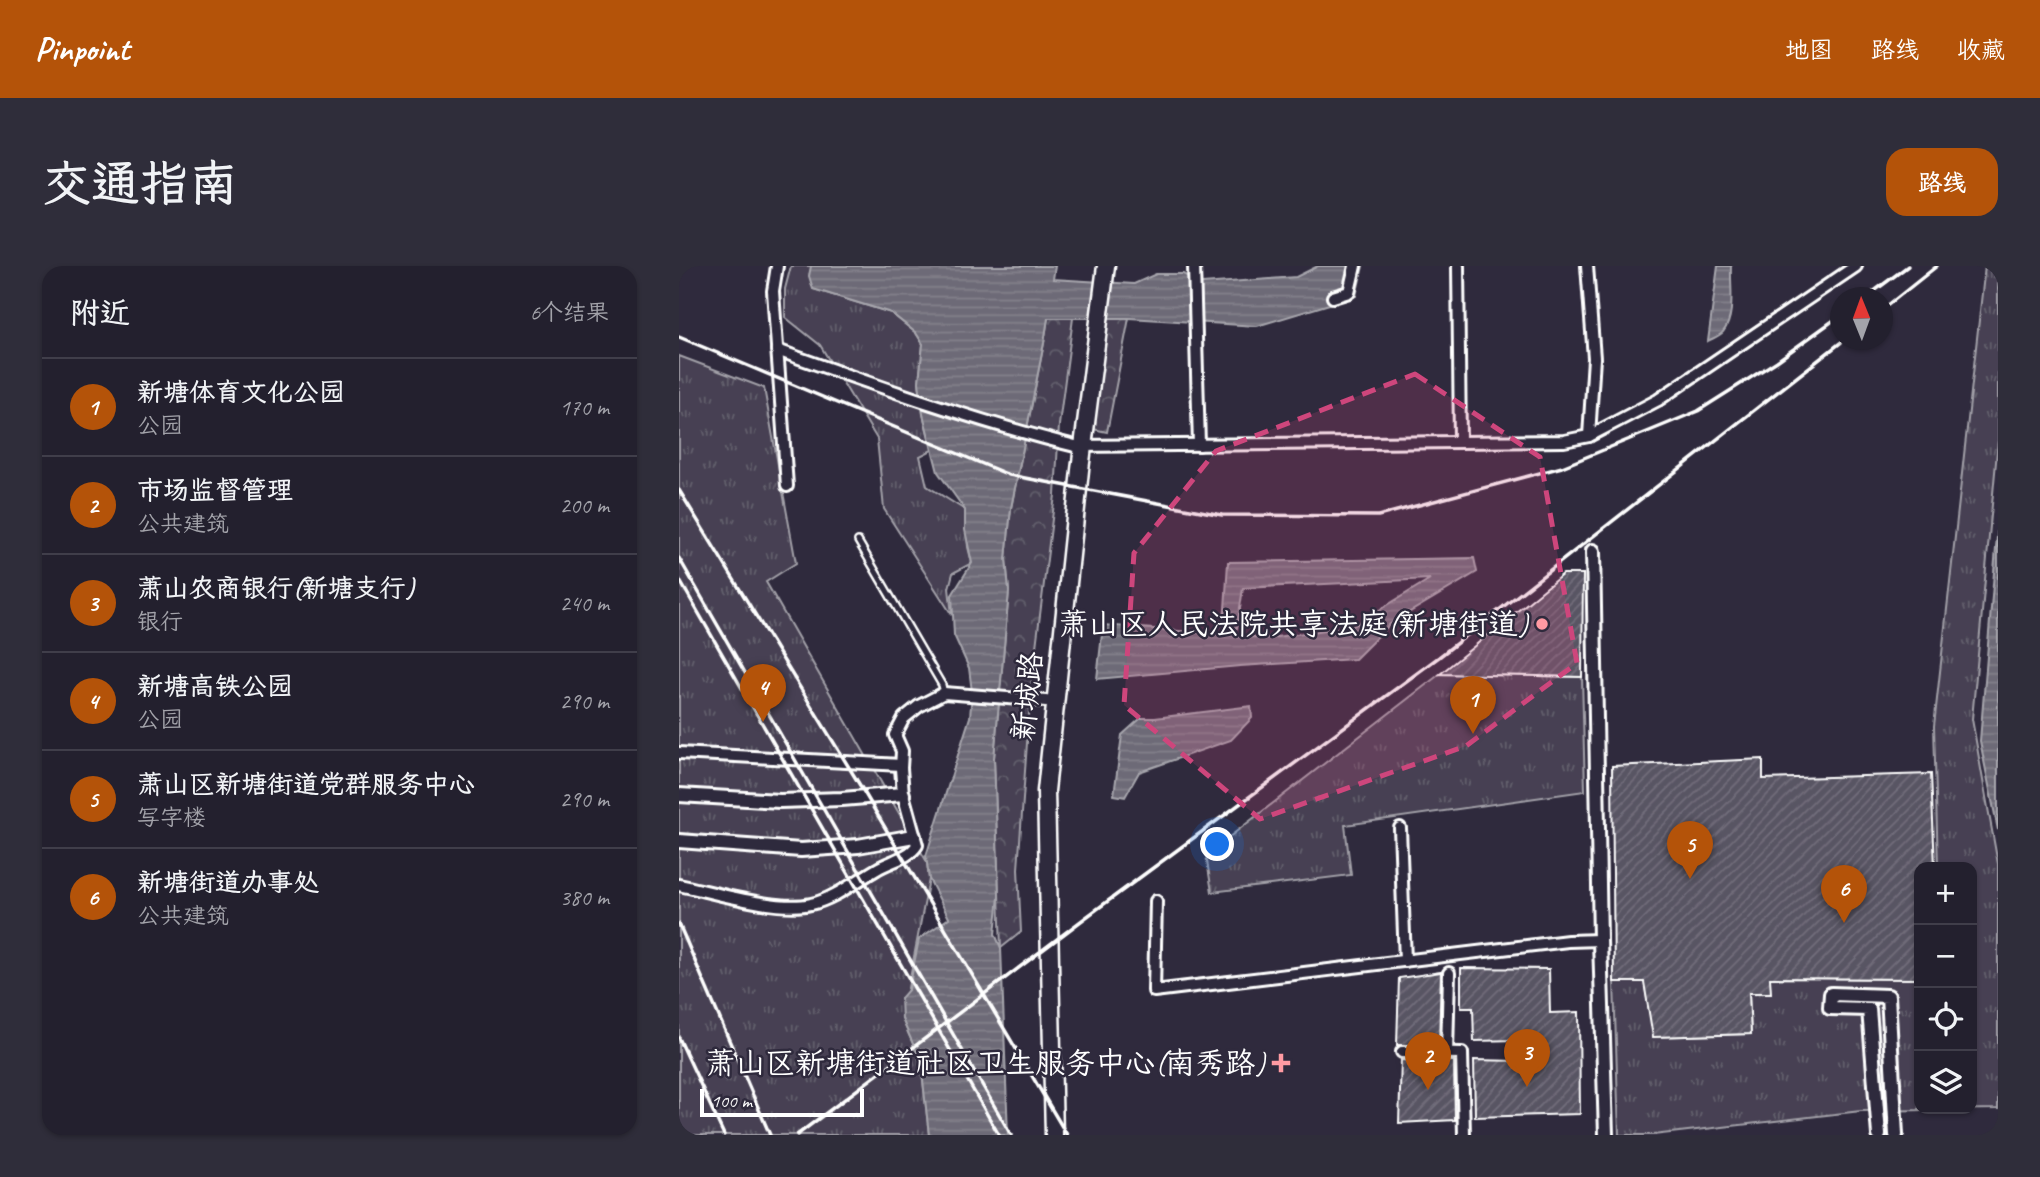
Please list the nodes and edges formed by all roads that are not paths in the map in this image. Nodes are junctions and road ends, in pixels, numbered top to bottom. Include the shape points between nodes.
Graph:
1 (777, 266) edge
2 (1098, 266) edge
3 (1106, 266) edge
4 (1194, 266) edge
5 (1355, 266) edge
6 (1458, 266) edge
7 (1587, 266) edge
8 (1856, 266) edge
9 (1333, 297) dead end
10 (777, 350) junction
11 (1589, 436) junction
12 (1460, 442) junction
13 (1199, 445) junction
14 (1079, 446) junction
15 (787, 486) dead end
16 (858, 541) dead end
17 (1593, 551) dead end
18 (944, 693) junction
19 (1046, 701) junction
20 (679, 753) edge
21 (901, 765) junction
22 (679, 794) edge
23 (903, 794) junction
24 (1400, 828) dead end
25 (914, 836) junction
26 (679, 841) edge
27 (679, 885) edge
28 (1156, 901) dead end
29 (1600, 940) junction
30 (1405, 961) junction
31 (1449, 973) dead end
32 (1402, 1052) dead end
33 (1447, 1053) junction
34 (1045, 1135) edge
35 (1053, 1135) edge
36 (1464, 1135) edge
37 (1606, 1135) edge
38 (1879, 1135) edge
39 (1896, 1135) edge

1 - 10 street via 773,291
2 - 14 main road, 新城路
3 - 14 main road, 新城路
4 - 13 street
5 - 9 street via 1349,292
6 - 12 street
7 - 11 street via 1594,358
8 - 11 street via 1658,401
10 - 14 street via 880,387
10 - 15 street
11 - 12 street via 1564,441
12 - 13 street
13 - 14 street
14 - 19 main road, 新城路
14 - 35 main road, 新城路 via 1046,791
16 - 18 lane
17 - 29 street
18 - 19 street
18 - 21 street via 904,718 895,735 902,751
19 - 34 main road, 新城路 via 1037,790
20 - 21 street
21 - 23 street
22 - 23 street via 781,801
23 - 25 street
24 - 30 street
25 - 26 street via 801,850
25 - 27 street via 917,845 913,852 811,904 770,904
28 - 30 street via 1154,991
29 - 30 street
29 - 37 street
31 - 33 street
32 - 33 street
33 - 36 street via 1462,1053
38 - 39 street via 1869,1009 1830,1008 1831,994 1888,996

